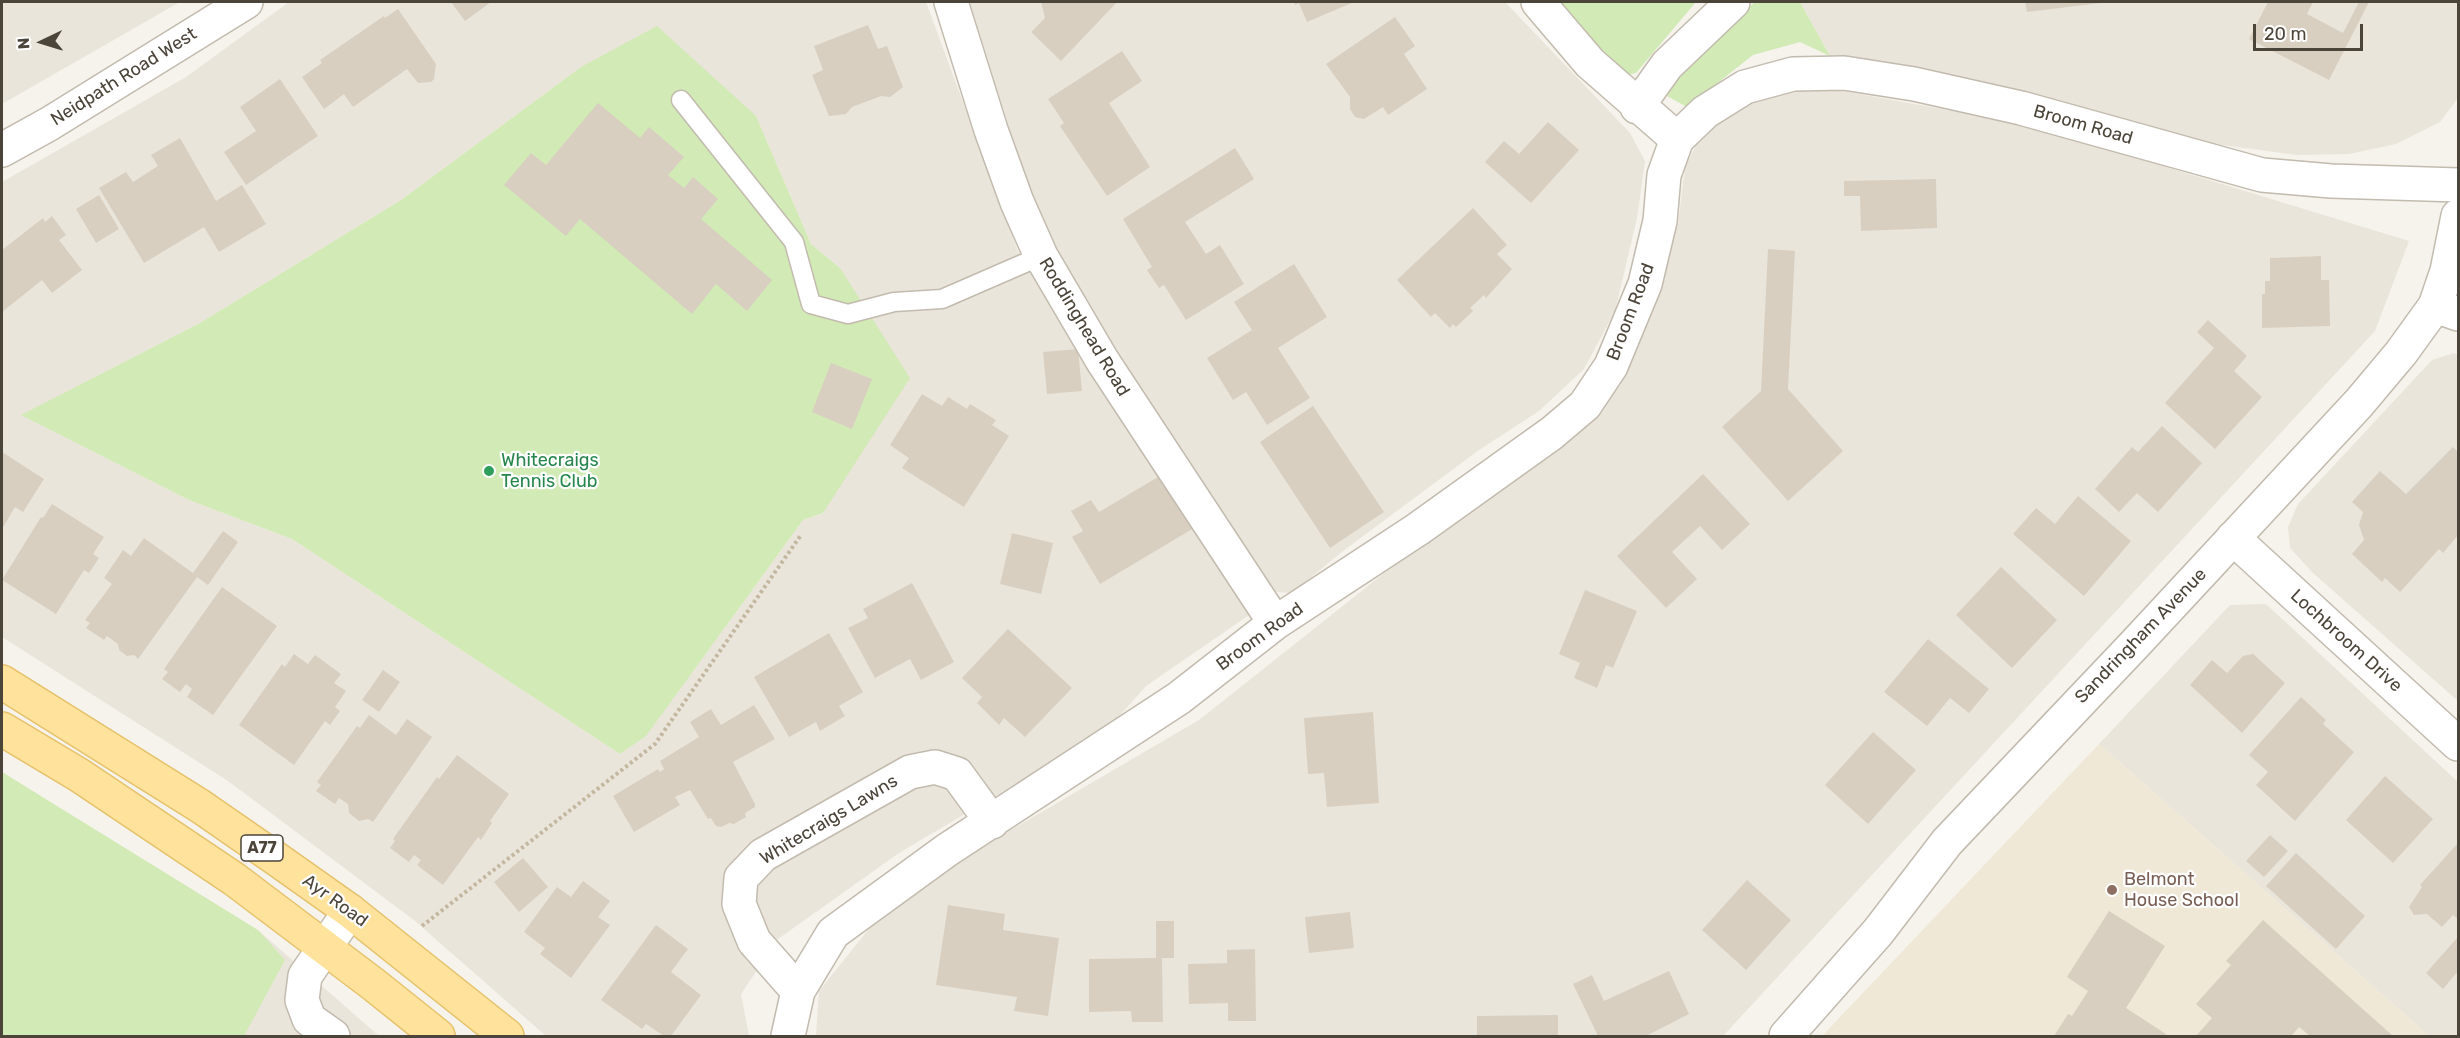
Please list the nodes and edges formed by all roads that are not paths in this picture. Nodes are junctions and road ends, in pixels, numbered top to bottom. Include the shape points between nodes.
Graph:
1 (246, 2) edge
2 (951, 2) edge
3 (1538, 2) edge
4 (1733, 2) edge
5 (681, 100) dead end
6 (1637, 106) junction
7 (1677, 139) junction
8 (2, 150) edge
9 (2458, 185) edge
10 (2458, 216) edge
11 (1041, 256) junction
12 (2447, 310) edge
13 (2233, 538) junction
14 (1275, 623) junction
15 (2, 682) edge
16 (2, 729) edge
17 (2458, 744) edge
18 (183, 795) junction
19 (992, 822) junction
20 (162, 831) junction
21 (350, 911) junction
22 (325, 947) junction
23 (798, 991) junction
24 (333, 1036) edge
25 (438, 1036) edge
26 (507, 1036) edge
27 (788, 1036) edge
28 (1786, 1036) edge

1 - 8 street, Neidpath Road West
2 - 11 street, Roddinghead Road via 991,130
3 - 6 street via 1590,63
4 - 6 street via 1667,65
5 - 11 lane via 794,242 811,304 848,314 894,302 942,299
6 - 7 street
7 - 9 street, Broom Road via 1705,112 1745,87 1792,74 1844,73 2020,108 2262,175
7 - 14 street, Broom Road via 1664,175 1660,222 1646,284 1611,366 1585,405 1418,529
10 - 12 street, Sandringham Avenue via 2447,271
11 - 14 street, Roddinghead Road via 1102,360
12 - 13 street, Sandringham Avenue via 2401,353
13 - 17 street, Lochbroom Drive
13 - 28 street, Sandringham Avenue via 1947,842 1878,932
14 - 19 street, Broom Road via 1179,698
15 - 18 main road, Ayr Road / A77
16 - 20 main road, A77
18 - 20 main road
18 - 21 main road, Ayr Road / A77
19 - 23 street, Broom Road via 885,893 833,933
19 - 23 street, Whitecraigs Lawns via 957,774 935,767 910,772 764,855 741,878 739,904 754,941
20 - 22 main road, A77
21 - 22 street
21 - 26 main road, Ayr Road / A77
22 - 24 street via 305,976 302,999 309,1019
22 - 25 main road, A77
23 - 27 street, Broom Road

